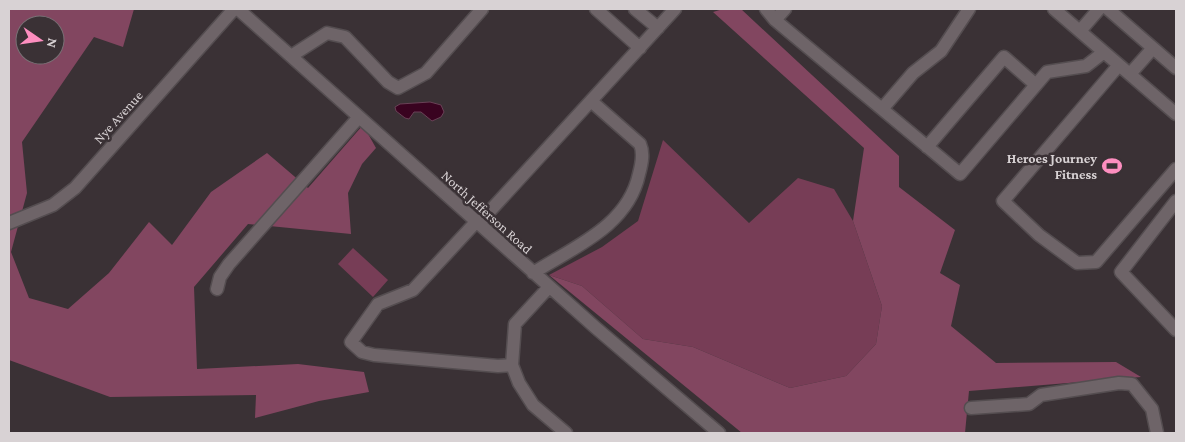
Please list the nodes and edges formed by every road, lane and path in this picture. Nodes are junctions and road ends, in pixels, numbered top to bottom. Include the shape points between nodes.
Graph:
1 (234, 9) edge
2 (238, 9) edge
3 (482, 9) edge
4 (596, 9) edge
5 (636, 9) edge
6 (674, 9) edge
7 (766, 9) edge
8 (784, 9) edge
9 (969, 9) edge
10 (1054, 9) edge
11 (1099, 9) edge
12 (1108, 9) edge
13 (775, 20) junction
14 (658, 28) junction
15 (1080, 31) junction
16 (640, 48) junction
17 (1153, 48) junction
18 (1104, 52) junction
19 (291, 56) junction
20 (1119, 65) junction
21 (1176, 68) edge
22 (1130, 74) junction
23 (1036, 85) junction
24 (591, 101) junction
25 (882, 109) junction
26 (1176, 114) edge
27 (359, 117) junction
28 (927, 148) junction
29 (1176, 169) edge
30 (1176, 201) edge
31 (9, 223) edge
32 (477, 223) junction
33 (533, 273) junction
34 (549, 287) junction
35 (217, 289) dead end
36 (1176, 330) edge
37 (512, 365) junction
38 (970, 408) dead end
39 (566, 433) edge
40 (719, 433) edge
41 (1157, 433) edge

1 - 31 street, Nye Avenue via 75,188 53,205
2 - 19 street, North Jefferson Road
3 - 19 street via 426,73 398,88 388,82 345,37 327,33
4 - 16 street
5 - 14 street
6 - 14 street
7 - 13 street
8 - 13 street
9 - 25 street via 941,51 913,73
10 - 15 street
11 - 15 street
12 - 17 street
13 - 25 street
14 - 16 street
15 - 18 street
16 - 24 street
17 - 21 street
17 - 22 street
18 - 20 street
18 - 23 street via 1086,66 1047,72
19 - 27 street, North Jefferson Road
20 - 22 street
20 - 29 street via 1003,201 1039,235 1077,263 1096,262
22 - 26 street
23 - 28 street via 960,174
23 - 28 street via 1004,57
24 - 32 street
24 - 33 street via 640,144 643,151 636,184 624,207 603,229 586,243
25 - 28 street
27 - 32 street, North Jefferson Road
27 - 35 street via 229,264
30 - 36 street via 1121,272
32 - 33 street, North Jefferson Road
32 - 37 street via 413,290 378,304 351,342 362,352 374,355
33 - 34 street, North Jefferson Road
34 - 37 street via 515,324
34 - 40 street, North Jefferson Road
37 - 39 street via 533,405
38 - 41 street via 1029,404 1040,394 1132,384 1152,409

